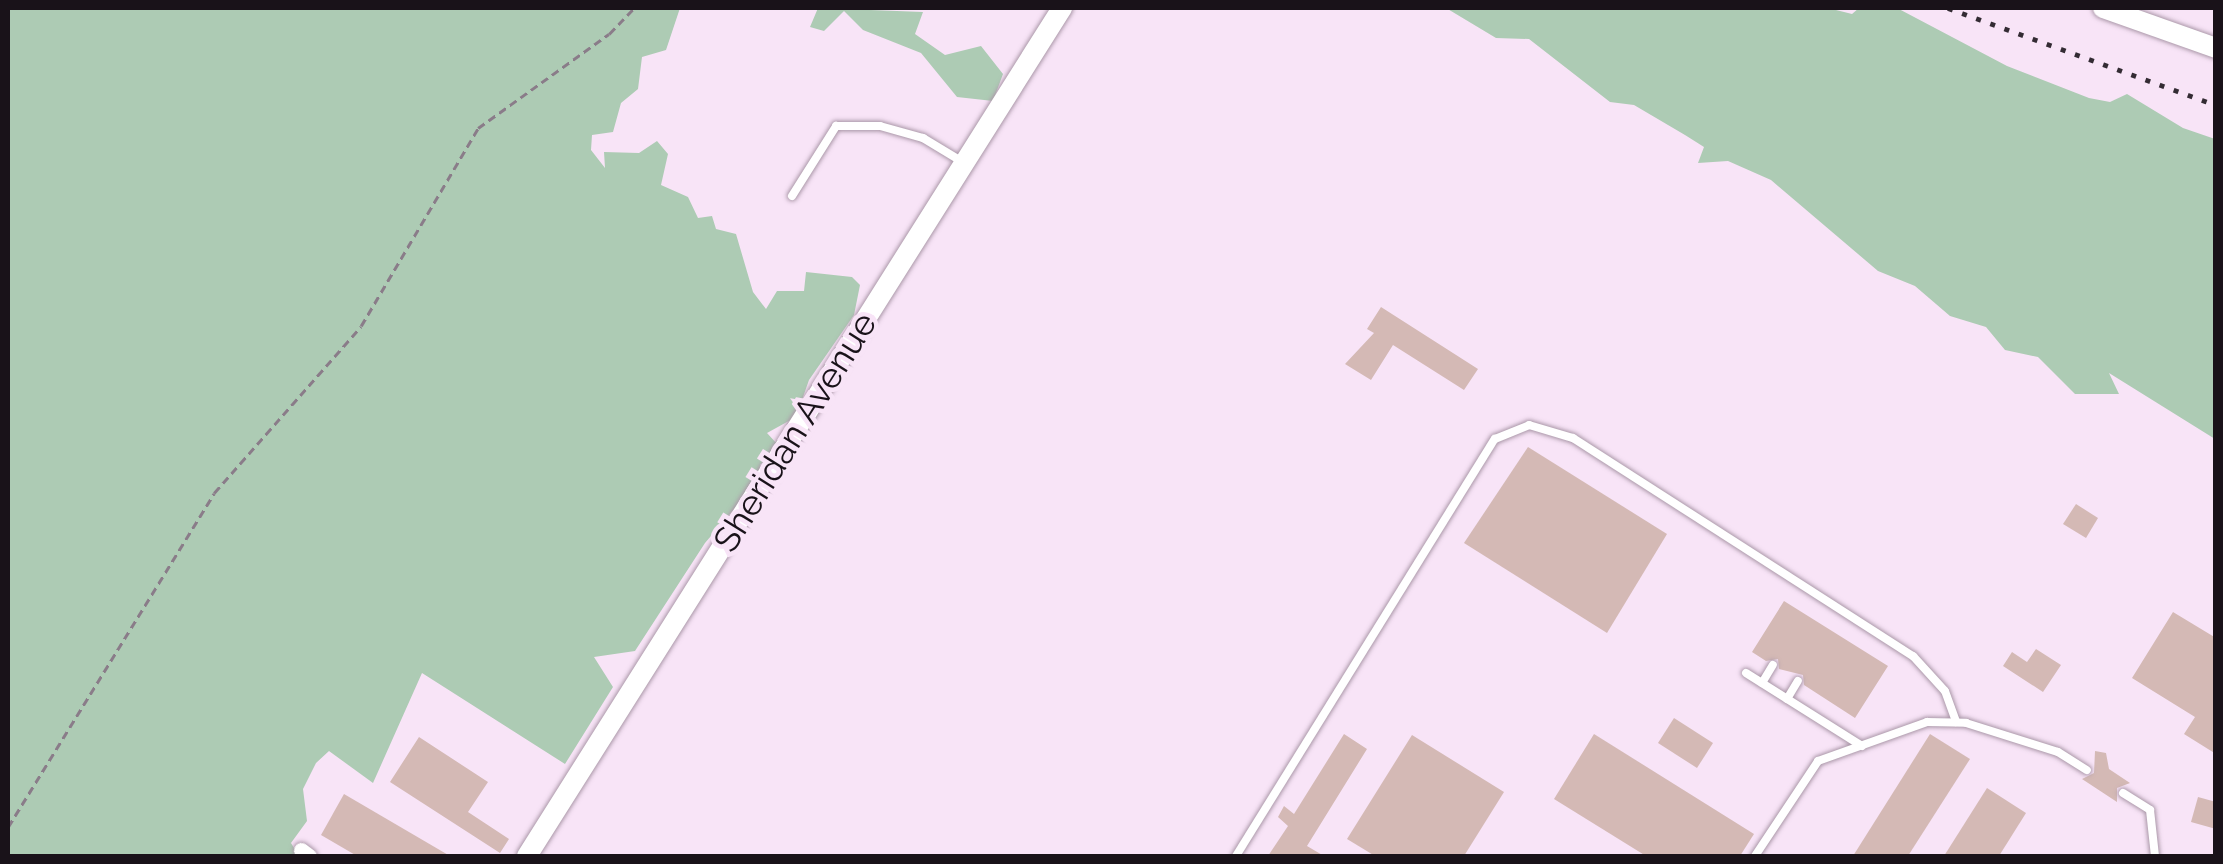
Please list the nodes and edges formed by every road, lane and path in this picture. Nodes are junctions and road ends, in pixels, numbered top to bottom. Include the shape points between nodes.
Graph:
1 (634, 8) edge
2 (1062, 8) edge
3 (2103, 8) edge
4 (2216, 48) edge
5 (964, 163) junction
6 (792, 196) dead end
7 (1772, 665) dead end
8 (1746, 672) dead end
9 (1762, 682) junction
10 (1798, 682) dead end
11 (1788, 699) junction
12 (1956, 722) junction
13 (1862, 746) junction
14 (2087, 770) dead end
15 (2123, 792) dead end
16 (8, 827) edge
17 (527, 856) edge
18 (1236, 856) edge
19 (1754, 856) edge
20 (2155, 856) edge

1 - 16 path via 609,34 478,128 362,326 214,493
2 - 5 street, Sheridan Avenue
3 - 4 street
5 - 6 lane via 922,138 880,126 836,126
5 - 17 street, Sheridan Avenue
7 - 9 lane
8 - 9 lane
9 - 11 lane
10 - 11 lane
11 - 13 lane
12 - 13 lane via 1927,722
12 - 14 lane via 2058,752
12 - 18 lane via 1945,690 1913,656 1573,438 1529,425 1496,439
13 - 19 lane via 1818,761
15 - 20 lane via 2150,810

